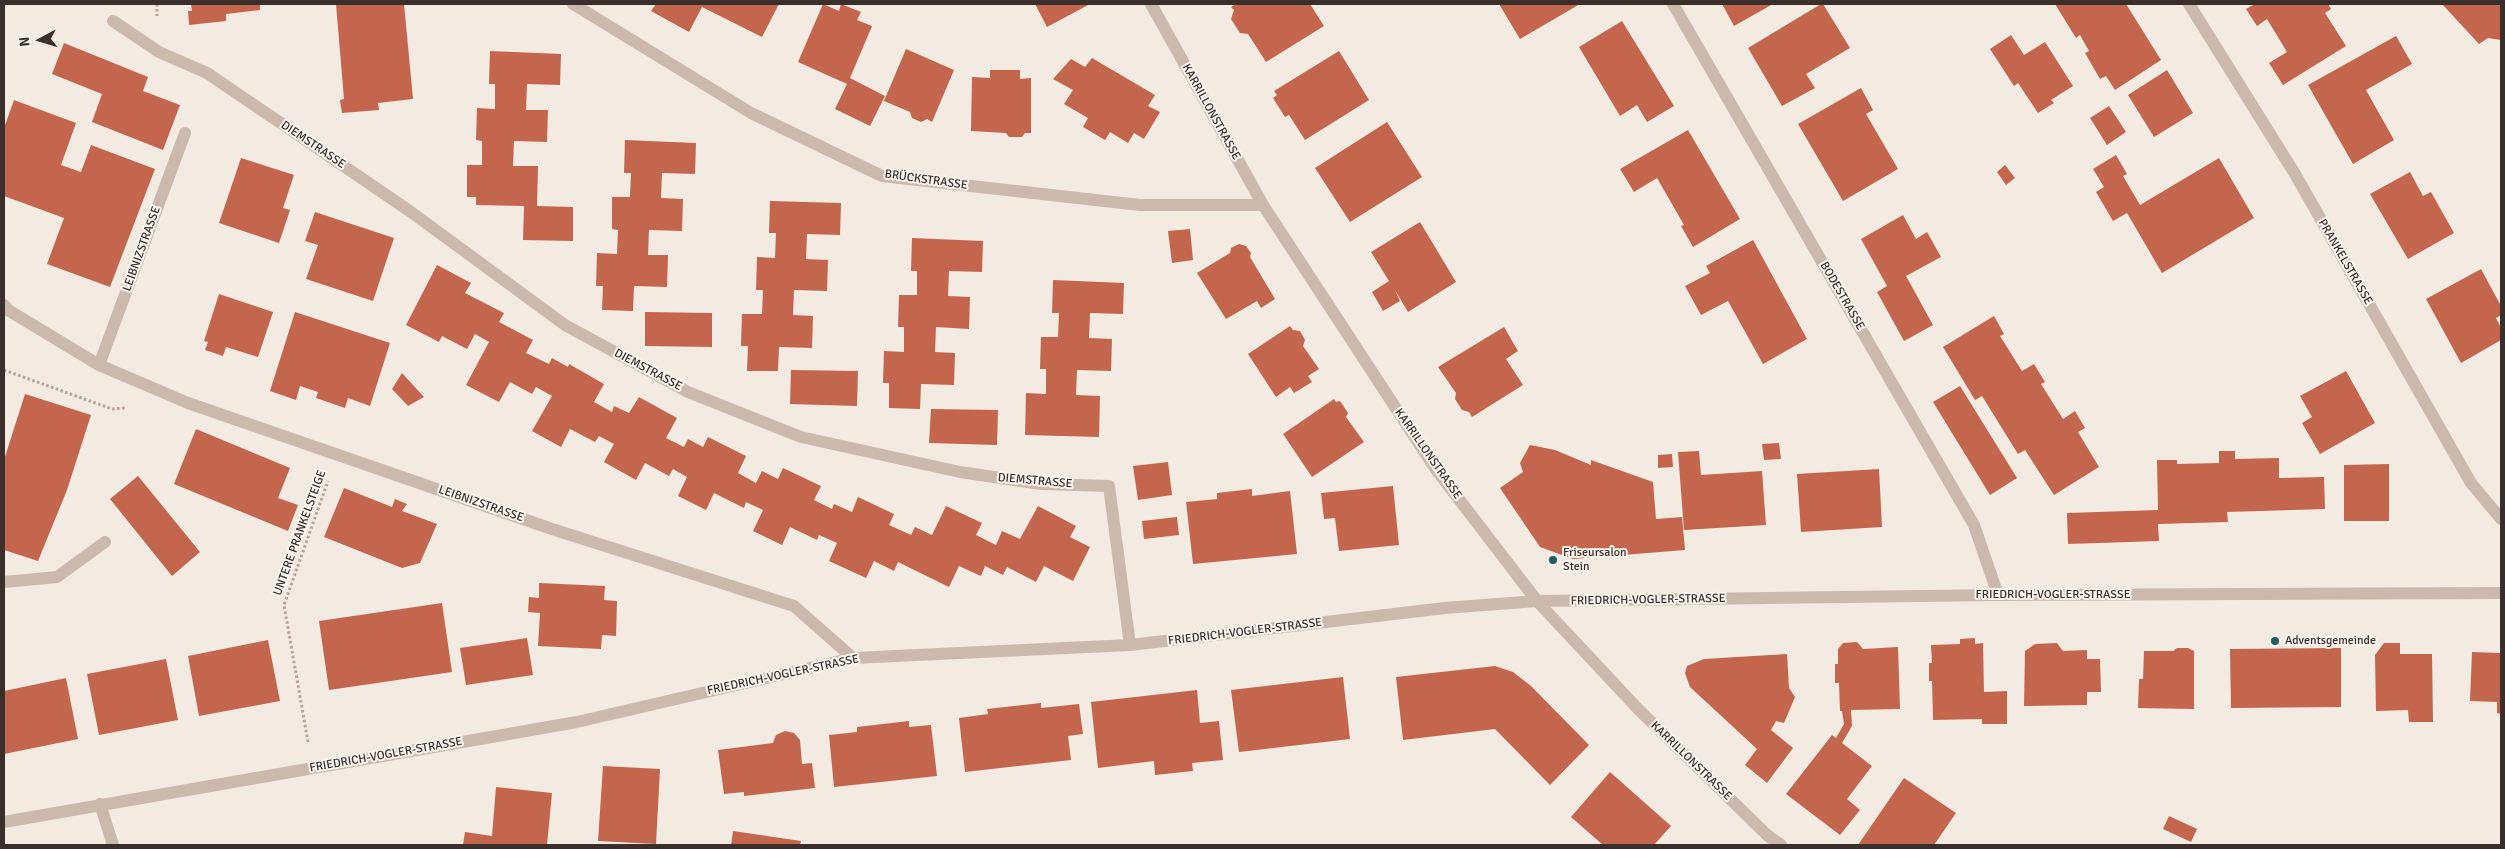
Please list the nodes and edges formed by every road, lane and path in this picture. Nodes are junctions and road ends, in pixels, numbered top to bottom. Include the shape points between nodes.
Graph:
1 (573, 4) edge
2 (1152, 4) edge
3 (1673, 4) edge
4 (2189, 4) edge
5 (113, 21) dead end
6 (185, 133) dead end
7 (1263, 205) junction
8 (4, 305) edge
9 (99, 365) junction
10 (4, 370) edge
11 (112, 409) dead end
12 (338, 454) junction
13 (2501, 519) edge
14 (105, 542) dead end
15 (4, 582) edge
16 (2501, 593) edge
17 (1998, 595) junction
18 (1537, 601) junction
19 (1130, 645) junction
20 (853, 658) junction
21 (313, 767) junction
22 (100, 804) junction
23 (4, 822) edge
24 (113, 845) edge
25 (1781, 845) edge

1 - 7 street, BRÜCKSTRASSE via 751,113 882,176 1140,205
2 - 7 street, KARRILLONSTRASSE
3 - 17 street, BODESTRASSE via 1974,526
4 - 13 street, PRANKELSTRASSE via 2295,174 2471,483
5 - 19 street, DIEMSTRASSE via 159,52 207,73 261,109 411,212 565,325 688,392 810,439 960,472 1041,484 1109,486
6 - 9 street, LEIBNIZSTRASSE
7 - 18 street, KARRILLONSTRASSE via 1435,468
8 - 9 street, LEIBNIZSTRASSE
9 - 12 street, LEIBNIZSTRASSE via 188,403
10 - 11 path
12 - 20 street, LEIBNIZSTRASSE via 552,529 794,606
12 - 21 path, UNTERE PRANKELSTEIGE via 284,605
14 - 15 street via 57,577
16 - 17 street, FRIEDRICH-VOGLER-STRASSE
17 - 18 street, FRIEDRICH-VOGLER-STRASSE
18 - 19 street, FRIEDRICH-VOGLER-STRASSE via 1445,608
18 - 25 street, KARRILLONSTRASSE via 1638,709
19 - 20 street, FRIEDRICH-VOGLER-STRASSE
20 - 21 street, FRIEDRICH-VOGLER-STRASSE via 577,722
21 - 22 street, FRIEDRICH-VOGLER-STRASSE
22 - 23 street, FRIEDRICH-VOGLER-STRASSE
22 - 24 street

